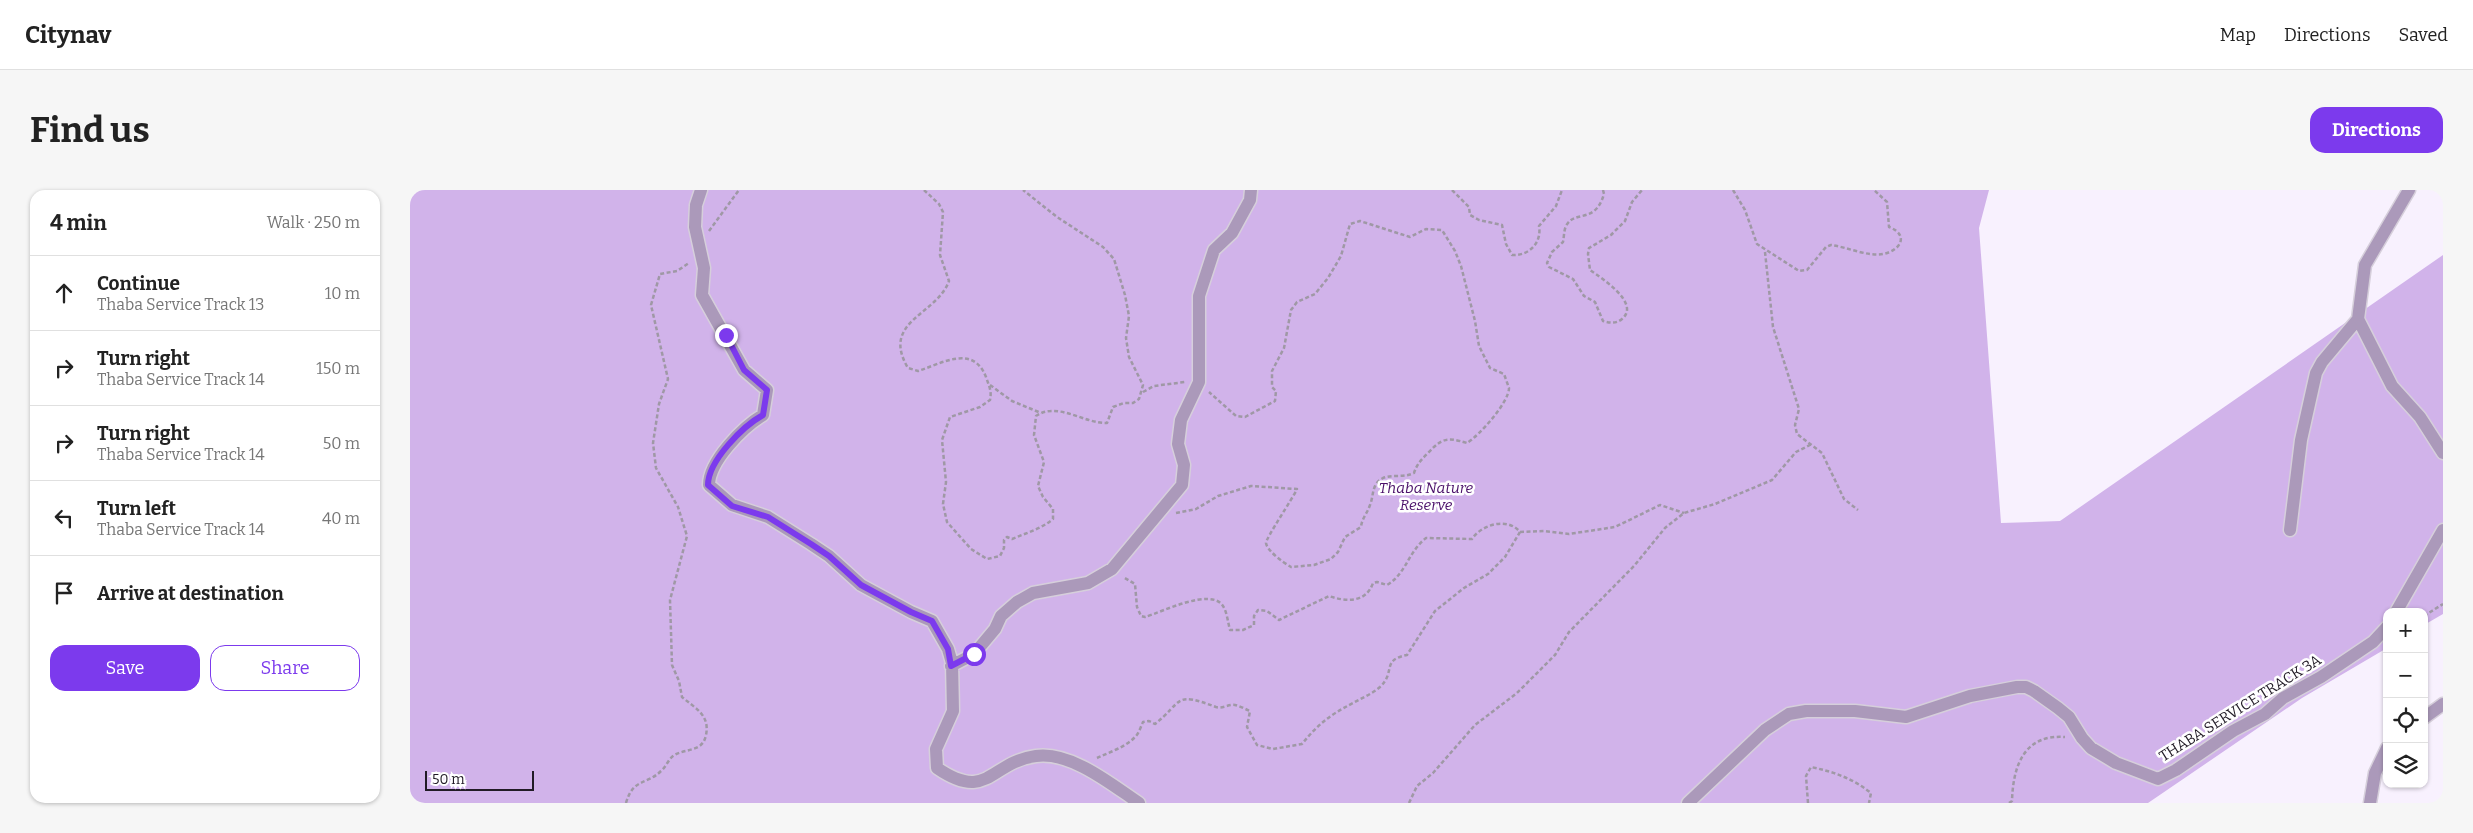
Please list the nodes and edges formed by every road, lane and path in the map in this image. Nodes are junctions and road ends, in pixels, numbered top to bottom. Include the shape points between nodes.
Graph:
1 (701, 190) edge
2 (739, 190) edge
3 (924, 190) edge
4 (1023, 190) edge
5 (1251, 190) edge
6 (1452, 190) edge
7 (1562, 190) edge
8 (1603, 190) edge
9 (1642, 190) edge
10 (1733, 190) edge
11 (1874, 190) edge
12 (2409, 190) edge
13 (700, 246) junction
14 (1765, 250) junction
15 (2358, 319) junction
16 (1199, 382) junction
17 (989, 385) junction
18 (1143, 392) junction
19 (1041, 413) junction
20 (1810, 445) junction
21 (2443, 453) edge
22 (1858, 510) dead end
23 (1684, 513) junction
24 (1157, 517) junction
25 (2290, 530) dead end
26 (2443, 530) edge
27 (1520, 532) junction
28 (1112, 569) junction
29 (2443, 604) edge
30 (2398, 608) edge
31 (2428, 613) edge
32 (2383, 631) edge
33 (951, 666) junction
34 (2443, 704) edge
35 (2428, 715) edge
36 (2082, 738) junction
37 (2383, 756) edge
38 (1076, 764) junction
39 (626, 803) edge
40 (1139, 803) edge
41 (1409, 803) edge
42 (1688, 803) edge
43 (1808, 803) edge
44 (1869, 803) edge
45 (2009, 803) edge
46 (2370, 803) edge

1 - 13 street via 696,205 695,227
2 - 13 path
3 - 17 path via 943,212 940,255 949,281 938,299 916,315 904,333 900,342 901,356 908,368 918,372 953,360 976,360
4 - 18 path via 1103,247 1114,259 1126,295 1129,316 1127,348 1132,365 1141,378
5 - 16 street via 1250,200 1232,233 1214,250 1200,296
6 - 7 path via 1469,207 1470,215 1502,225 1512,255 1522,256 1532,251 1540,234 1539,226 1556,206
8 - 9 path via 1597,210 1565,226 1563,242 1552,252 1547,263 1573,279 1584,296 1595,302 1603,321 1609,323 1622,320 1625,302 1616,289 1590,270 1589,248 1625,222 1632,202
10 - 14 path via 1745,210 1754,238
11 - 14 path via 1887,202 1889,228 1900,235 1901,242 1890,253 1872,255 1832,245 1826,247 1807,270 1799,271
12 - 15 street via 2365,265
13 - 33 street via 704,268 702,295 744,370 767,390 763,415 734,437 708,475 708,485 732,506 768,517 811,544 861,585 932,621 948,649
13 - 39 path via 690,263 676,271 660,274 651,305 668,379 659,404 652,443 656,468 678,507 687,536 670,600 672,665 682,697 705,715 708,726 705,741 672,757 661,772 639,782
14 - 20 path via 1773,327 1799,409 1795,424 1797,434
15 - 21 street via 2392,386 2420,417
15 - 25 street via 2322,362 2311,388
16 - 18 path via 1154,386
16 - 24 street via 1181,420 1178,444 1185,475 1182,485
16 - 24 path via 1236,416 1245,417 1275,402 1272,372 1284,348 1291,310 1297,302 1310,298 1323,286 1341,256 1350,224 1360,221 1410,237 1432,228 1442,230 1461,266 1479,346 1490,368 1504,374 1509,393 1480,435 1467,443 1446,439 1436,442 1419,461 1414,473 1407,477 1383,478 1373,490 1361,527 1345,537 1338,552 1324,563 1291,567 1266,543 1297,489 1251,486 1218,496 1196,509
17 - 19 path via 1012,401
17 - 19 path via 992,392 990,400 980,407 950,417 942,440 946,482 943,504 947,522 971,549 988,559 1000,556 1007,537 1012,539 1036,530 1053,519 1053,508 1038,486 1044,462 1034,429 1036,416
18 - 19 path via 1134,403 1113,407 1107,423 1062,413
20 - 22 path via 1822,453 1844,499
20 - 23 path via 1796,452 1772,480
23 - 27 path via 1660,505 1615,527 1570,534
23 - 41 path via 1665,528 1634,566 1569,632 1555,654 1531,679 1462,738 1433,773 1417,786
24 - 28 street
26 - 30 street
27 - 28 path via 1510,524 1501,524 1490,525 1472,539 1426,538 1414,548 1399,576 1387,585 1373,584 1364,597 1340,600 1329,596 1279,620 1266,611 1258,610 1254,625 1243,630 1230,630 1224,607 1217,600 1208,598 1141,616 1136,608 1135,584
27 - 38 path via 1505,557 1488,574 1435,611 1407,655 1390,663 1387,680 1378,689 1326,718 1302,744 1264,748 1257,745 1247,726 1250,711 1234,705 1217,708 1203,701 1181,700 1155,724 1150,720 1143,722 1138,735 1116,751
28 - 33 street via 1088,583 1033,593 1017,602 1001,616 995,629 974,654
29 - 31 path
32 - 36 street, THABA SERVICE TRACK 3A via 2373,642 2321,677 2158,779 2116,763 2091,748
33 - 38 street via 953,711 936,749 937,768 951,782 963,789 977,789 1008,768 1035,756 1051,756
34 - 35 street
36 - 42 street, THABA SERVICE TRACK 3A via 2069,717 2026,687 1975,694 1906,717 1855,711 1796,712 1765,730
36 - 45 path via 2055,736 2037,741 2019,760
37 - 46 street via 2375,773
38 - 40 street
43 - 44 path via 1806,776 1811,767 1858,783 1871,793

